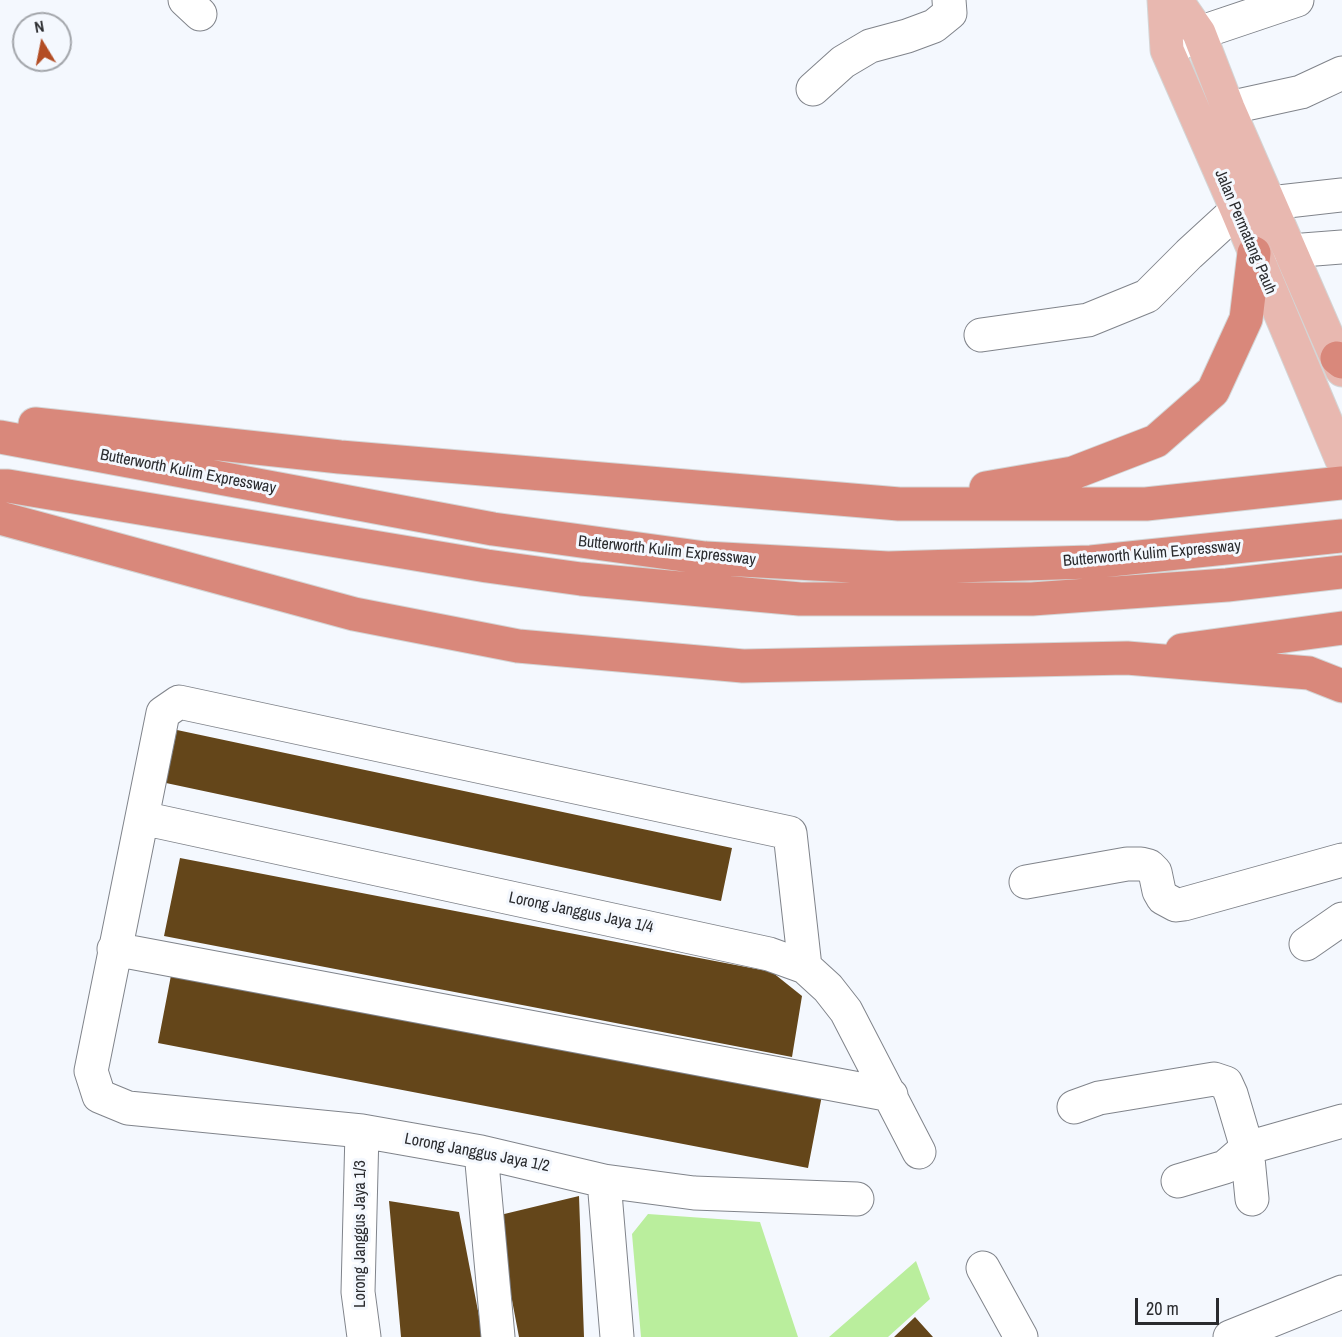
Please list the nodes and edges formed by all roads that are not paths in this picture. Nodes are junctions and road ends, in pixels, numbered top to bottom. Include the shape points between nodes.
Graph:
1 (949, 0) edge
2 (1164, 0) edge
3 (1176, 0) edge
4 (1298, 0) edge
5 (1199, 33) junction
6 (1167, 50) junction
7 (1342, 73) edge
8 (813, 89) dead end
9 (1228, 108) junction
10 (1342, 195) edge
11 (1270, 203) junction
12 (1237, 210) junction
13 (1342, 247) edge
14 (1290, 251) junction
15 (1254, 253) junction
16 (981, 335) dead end
17 (1340, 363) edge
18 (0, 420) edge
19 (0, 437) edge
20 (1342, 460) edge
21 (1342, 483) edge
22 (0, 486) edge
23 (899, 504) junction
24 (0, 518) edge
25 (1342, 536) edge
26 (1342, 572) edge
27 (1342, 628) edge
28 (1127, 658) junction
29 (1342, 686) edge
30 (142, 818) junction
31 (1342, 860) edge
32 (1026, 882) dead end
33 (1342, 919) edge
34 (1306, 944) dead end
35 (114, 949) junction
36 (805, 967) junction
37 (891, 1095) junction
38 (1074, 1107) dead end
39 (1342, 1121) edge
40 (362, 1131) junction
41 (1247, 1148) junction
42 (481, 1152) junction
43 (919, 1152) dead end
44 (604, 1180) junction
45 (1178, 1180) dead end
46 (857, 1199) dead end
47 (1252, 1199) dead end
48 (983, 1268) dead end
49 (1342, 1292) edge
50 (364, 1337) edge
51 (498, 1337) edge
52 (617, 1337) edge
53 (1020, 1337) edge
54 (1230, 1337) edge

1 - 8 street via 950,13 934,26 870,46 843,62
2 - 6 main road, Jalan Permatang Pauh
3 - 5 main road, Jalan Permatang Pauh
4 - 5 street
5 - 6 street
5 - 9 main road, Jalan Permatang Pauh
6 - 12 main road, Jalan Permatang Pauh
7 - 9 street via 1301,92
9 - 11 main road, Jalan Permatang Pauh
10 - 11 street
11 - 14 main road, Jalan Permatang Pauh
12 - 15 main road, Jalan Permatang Pauh
12 - 16 street via 1148,296 1088,320
13 - 14 street
14 - 17 main road, Jalan Permatang Pauh
15 - 20 main road, Jalan Permatang Pauh
15 - 23 highway via 1246,319 1213,391 1156,441 1072,473
18 - 23 highway via 340,457
19 - 25 highway, Butterworth Kulim Expressway via 493,529 705,558 888,568 1090,562
21 - 23 highway via 1146,504
22 - 26 highway via 487,567 800,599 1032,598 1227,585
24 - 28 highway via 354,614 518,646 743,666
27 - 28 highway
28 - 29 highway via 1309,673
30 - 35 street
30 - 36 street, Lorong Janggus Jaya 1/4 via 769,954
30 - 36 street via 163,713 179,702 790,833
31 - 32 street via 1176,905 1163,898 1155,872 1141,864
33 - 34 street
35 - 37 street
35 - 40 street, Lorong Janggus Jaya 1/2 via 91,1071 99,1096 128,1108
36 - 37 street, Lorong Janggus Jaya 1/4 via 846,1011
37 - 43 street, Lorong Janggus Jaya 1/4
38 - 41 street via 1099,1098 1214,1079 1226,1083
39 - 41 street
40 - 42 street, Lorong Janggus Jaya 1/2
40 - 50 street, Lorong Janggus Jaya 1/3 via 358,1292
41 - 45 street via 1225,1167
41 - 47 street
42 - 44 street, Lorong Janggus Jaya 1/2
42 - 51 street
44 - 46 street, Lorong Janggus Jaya 1/2 via 694,1193
44 - 52 street
48 - 53 street
49 - 54 street

